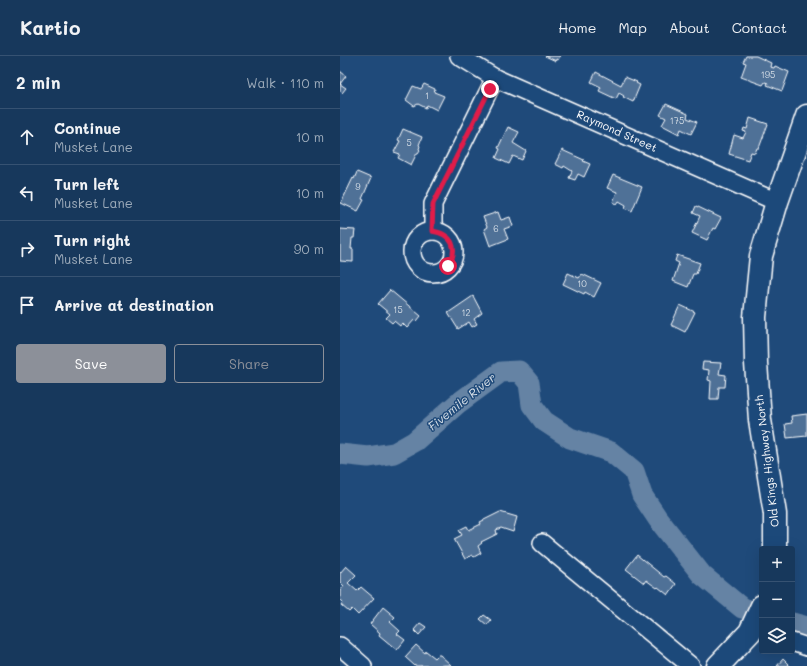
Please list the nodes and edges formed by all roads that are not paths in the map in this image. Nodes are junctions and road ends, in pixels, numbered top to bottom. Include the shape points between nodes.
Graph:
1 (459, 56) edge
2 (495, 78) junction
3 (807, 116) edge
4 (778, 202) junction
5 (432, 231) dead end
6 (542, 542) dead end
7 (775, 546) edge
8 (757, 623) edge
9 (795, 643) edge
10 (340, 646) edge
11 (807, 647) edge
12 (363, 666) edge
13 (691, 666) edge
14 (718, 666) edge

1 - 2 street, Raymond Street
2 - 4 street, Raymond Street
2 - 5 street via 433,204
3 - 4 main road, Old Kings Highway North
4 - 7 main road, Old Kings Highway North via 761,256 755,317 760,420 775,514
6 - 13 street
8 - 14 main road
9 - 11 street
10 - 12 street

